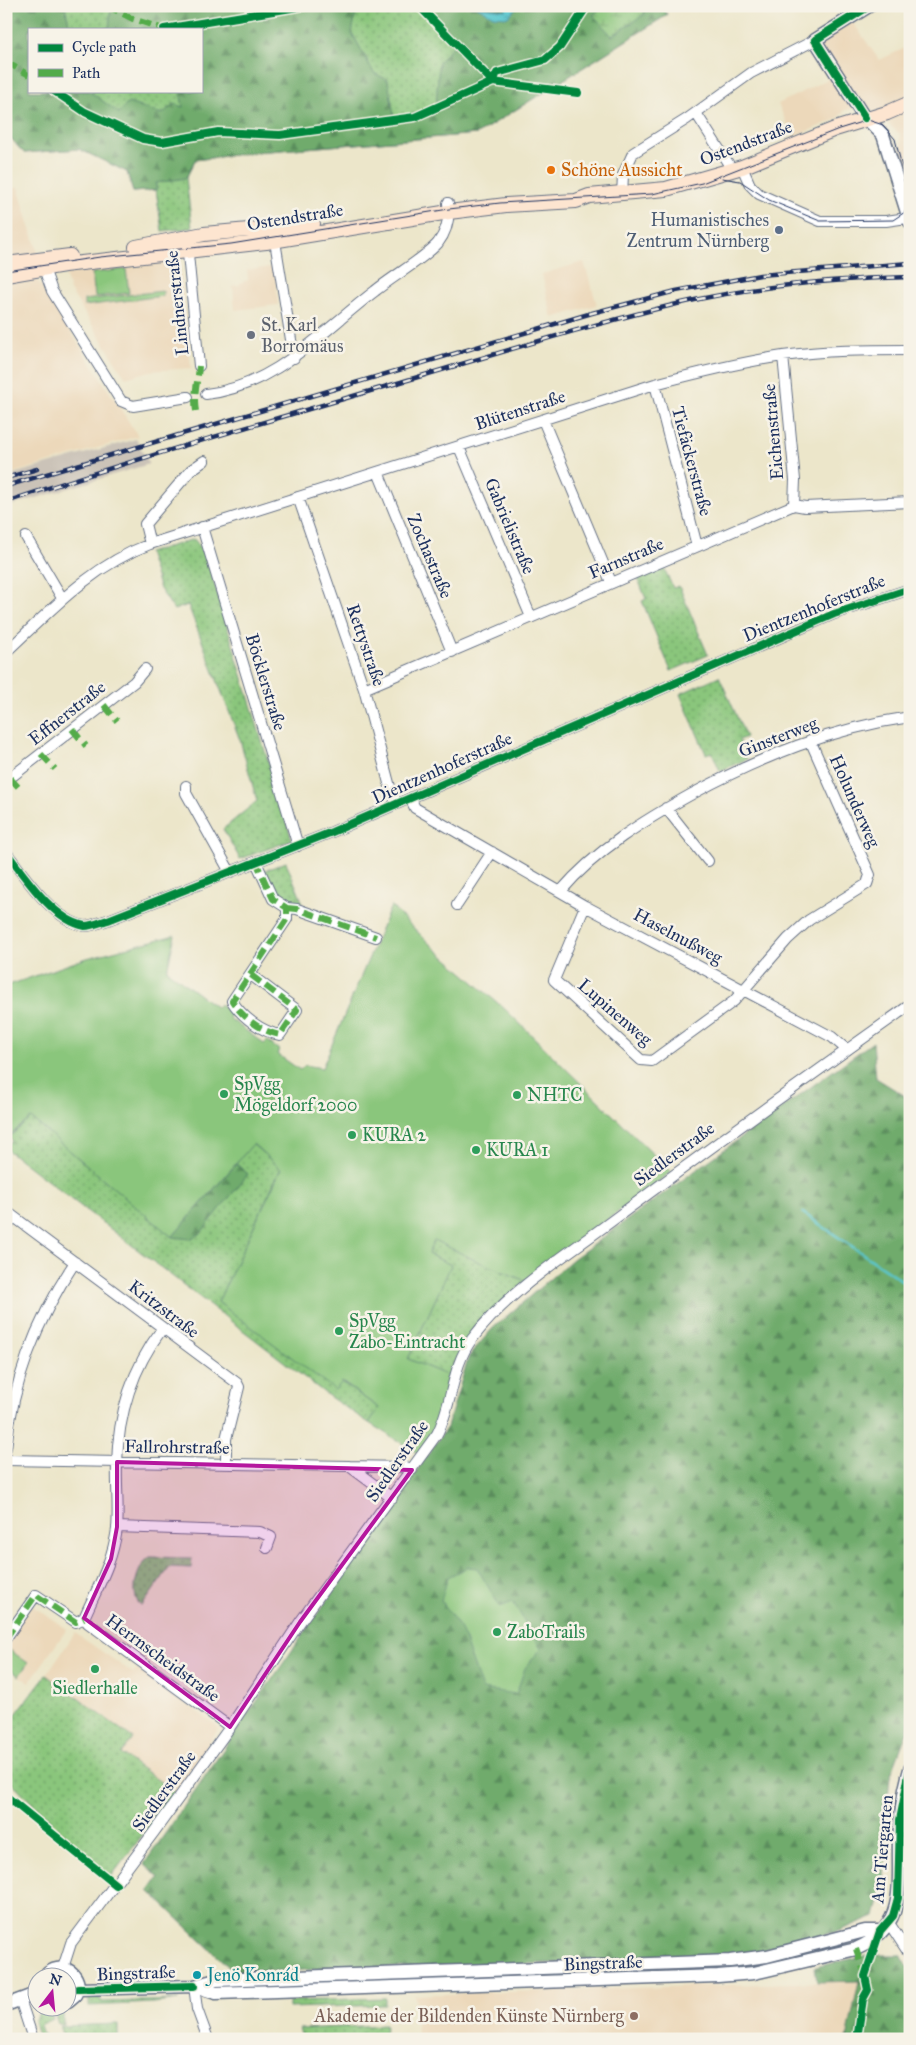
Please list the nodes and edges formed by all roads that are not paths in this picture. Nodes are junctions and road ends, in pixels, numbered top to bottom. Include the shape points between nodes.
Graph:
1 (869, 6) edge
2 (814, 40) junction
3 (910, 103) edge
4 (696, 113) junction
5 (865, 118) junction
6 (738, 169) junction
7 (622, 195) junction
8 (448, 208) junction
9 (909, 220) edge
10 (273, 235) junction
11 (187, 244) junction
12 (6, 264) edge
13 (43, 264) junction
14 (6, 275) edge
15 (910, 350) edge
16 (783, 356) junction
17 (294, 358) junction
18 (199, 366) dead end
19 (655, 384) junction
20 (206, 394) dead end
21 (188, 397) dead end
22 (542, 420) junction
23 (459, 447) junction
24 (204, 461) dead end
25 (378, 472) junction
26 (298, 497) junction
27 (910, 502) edge
28 (794, 505) junction
29 (202, 527) junction
30 (26, 537) dead end
31 (150, 544) junction
32 (697, 546) junction
33 (611, 582) junction
34 (910, 589) edge
35 (62, 598) junction
36 (531, 617) junction
37 (6, 652) edge
38 (452, 652) junction
39 (145, 669) dead end
40 (364, 689) junction
41 (910, 717) edge
42 (810, 740) junction
43 (6, 781) edge
44 (186, 786) dead end
45 (410, 798) junction
46 (397, 804) junction
47 (666, 808) junction
48 (298, 846) junction
49 (6, 852) edge
50 (492, 852) junction
51 (708, 861) dead end
52 (256, 862) junction
53 (230, 872) junction
54 (562, 891) junction
55 (457, 905) dead end
56 (585, 906) junction
57 (287, 908) junction
58 (376, 937) dead end
59 (251, 975) junction
60 (745, 990) junction
61 (910, 1005) edge
62 (847, 1050) junction
63 (10, 1214) edge
64 (6, 1227) edge
65 (75, 1262) junction
66 (162, 1329) junction
67 (11, 1387) edge
68 (6, 1448) edge
69 (6, 1460) edge
70 (117, 1462) junction
71 (226, 1463) junction
72 (348, 1466) junction
73 (412, 1470) junction
74 (392, 1498) junction
75 (117, 1527) junction
76 (267, 1548) dead end
77 (84, 1618) junction
78 (6, 1638) edge
79 (230, 1727) junction
80 (910, 1770) edge
81 (885, 1927) junction
82 (806, 1946) junction
83 (910, 1955) edge
84 (809, 1960) junction
85 (63, 1968) edge
86 (396, 1973) junction
87 (194, 1986) junction
88 (397, 1987) junction
89 (78, 1989) edge
90 (28, 1996) edge
91 (20, 1999) junction
92 (6, 2005) edge
93 (33, 2039) edge
94 (208, 2039) edge

1 - 2 street
2 - 4 street via 751,73
2 - 5 street
3 - 5 main road, Ostendstraße
4 - 6 street
4 - 7 street via 633,153 623,176
5 - 6 main road, Ostendstraße
5 - 9 street via 883,135
6 - 7 main road, Ostendstraße via 676,187
6 - 9 street via 759,194 820,221
7 - 8 main road, Ostendstraße via 589,196 576,192
8 - 10 main road, Ostendstraße
8 - 17 street via 447,225 437,244
10 - 11 main road, Ostendstraße
10 - 17 street
11 - 13 main road, Ostendstraße via 145,246
11 - 18 street, Lindnerstraße
12 - 13 main road, Ostendstraße
13 - 14 main road, Ostendstraße
13 - 21 street via 60,305 121,401 134,406
15 - 16 street, Blütenstraße via 851,350
16 - 19 street, Blütenstraße
16 - 28 street, Eichenstraße via 795,480
17 - 20 street via 260,379 224,392
19 - 22 street, Blütenstraße
19 - 32 street, Tiefäckerstraße
22 - 23 street, Blütenstraße
22 - 33 street
23 - 25 street, Blütenstraße
23 - 36 street, Gabrielistraße
24 - 31 street via 191,470 145,524
25 - 26 street, Blütenstraße
25 - 38 street, Zochastraße
26 - 29 street, Blütenstraße
26 - 40 street, Rettystraße
27 - 28 street, Farnstraße
28 - 32 street, Farnstraße
29 - 31 street, Blütenstraße
29 - 48 street, Böcklerstraße
30 - 35 street
31 - 35 street, Blütenstraße via 93,572
32 - 33 street, Farnstraße
33 - 36 street, Farnstraße
34 - 45 street, Dientzenhoferstraße via 834,614
35 - 37 street, Blütenstraße
36 - 38 street, Farnstraße
38 - 40 street, Farnstraße
39 - 43 street, Effnerstraße via 134,682
40 - 46 street, Rettystraße
41 - 42 street, Ginsterweg
42 - 47 street, Ginsterweg via 746,766
42 - 60 street, Holunderweg via 870,875 866,884 830,905 788,939
44 - 53 street via 186,794
45 - 46 street, Dientzenhoferstraße
45 - 50 street, Haselnußweg via 416,808
46 - 48 street, Dientzenhoferstraße
47 - 51 street
47 - 54 street, Ginsterweg via 618,839
48 - 52 street, Dientzenhoferstraße
49 - 53 street, Dientzenhoferstraße via 48,903 71,922 87,926
50 - 54 street, Haselnußweg
50 - 55 street
52 - 53 street, Dientzenhoferstraße
52 - 57 street via 273,899
54 - 56 street, Haselnußweg
56 - 60 street, Haselnußweg
56 - 60 street, Lupinenweg via 554,980 641,1060 652,1061
57 - 58 street
57 - 59 street via 287,919
59 - 59 street via 297,1010 280,1035 268,1033 238,1010 232,1001
60 - 62 street, Haselnußweg via 832,1037
61 - 62 street, Siedlerstraße
62 - 73 street, Siedlerstraße via 554,1264 500,1309 466,1347 456,1371 445,1418
63 - 64 street
63 - 65 street, Kritzstraße
65 - 66 street, Kritzstraße
65 - 67 street via 55,1292
66 - 70 street, Herrnscheidstraße via 145,1351 123,1408
66 - 71 street, Kritzstraße via 239,1387 226,1439
67 - 68 street
69 - 70 street, Fallrohrstraße
70 - 71 street, Fallrohrstraße
70 - 75 street, Herrnscheidstraße
71 - 72 street, Fallrohrstraße
72 - 73 street, Fallrohrstraße via 406,1467
72 - 74 street
73 - 74 street, Siedlerstraße
74 - 79 street, Siedlerstraße via 300,1622
75 - 76 street via 260,1532 271,1537
75 - 77 street, Herrnscheidstraße via 111,1559
77 - 78 street via 76,1622 36,1595
77 - 79 street, Herrnscheidstraße
79 - 85 street, Siedlerstraße via 72,1943
80 - 81 street, Am Tiergarten via 900,1820 898,1898
81 - 82 street, Bingstraße
81 - 83 street, Am Tiergarten
81 - 84 street, Bingstraße via 870,1943
82 - 84 street
82 - 86 street, Bingstraße via 730,1961
84 - 88 street, Bingstraße via 718,1976
86 - 87 street, Bingstraße via 243,1978
86 - 88 street
87 - 88 street, Bingstraße via 216,1993
87 - 89 street, Bingstraße
87 - 94 street via 197,2009
90 - 91 street
91 - 92 street
91 - 93 street

